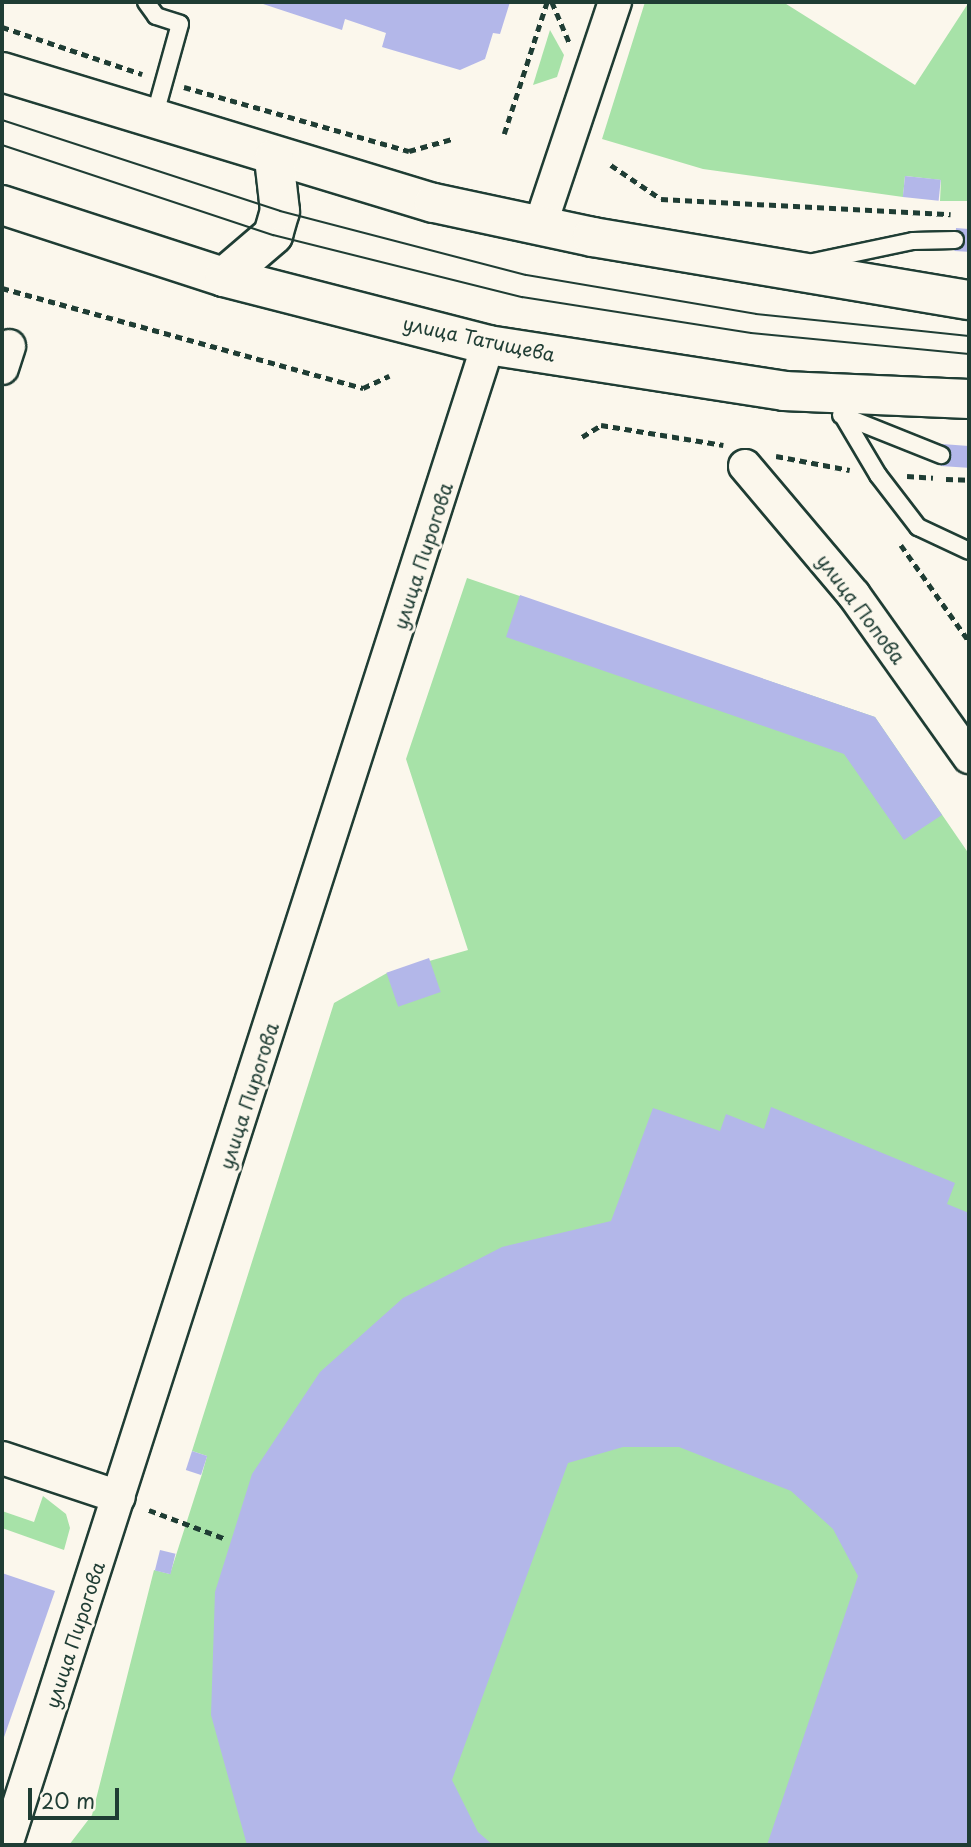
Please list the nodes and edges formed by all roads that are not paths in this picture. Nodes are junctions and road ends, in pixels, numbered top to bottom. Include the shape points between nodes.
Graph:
1 (146, 2) edge
2 (615, 2) edge
3 (2, 72) edge
4 (159, 100) junction
5 (274, 158) junction
6 (2, 205) edge
7 (540, 226) junction
8 (955, 240) dead end
9 (776, 270) junction
10 (225, 277) junction
11 (969, 300) edge
12 (488, 345) junction
13 (784, 391) junction
14 (969, 399) edge
15 (843, 416) junction
16 (942, 455) dead end
17 (746, 466) dead end
18 (969, 551) edge
19 (969, 757) edge
20 (2, 1458) edge
21 (119, 1497) junction
22 (6, 1845) edge

1 - 4 lane via 156,16 180,24
2 - 7 street
3 - 4 main road
4 - 5 main road
5 - 7 main road via 434,203
5 - 10 main road via 280,211 273,235
6 - 10 main road, улица Татищева
7 - 9 main road
8 - 9 lane via 913,241
9 - 11 main road
10 - 12 main road, улица Татищева
12 - 13 main road, улица Татищева
12 - 21 street, улица Пирогова
13 - 14 main road, улица Татищева
13 - 15 lane
15 - 16 lane
15 - 18 lane via 878,475 918,527
17 - 19 street, улица Попова via 854,595
20 - 21 street
21 - 22 street, улица Пирогова

